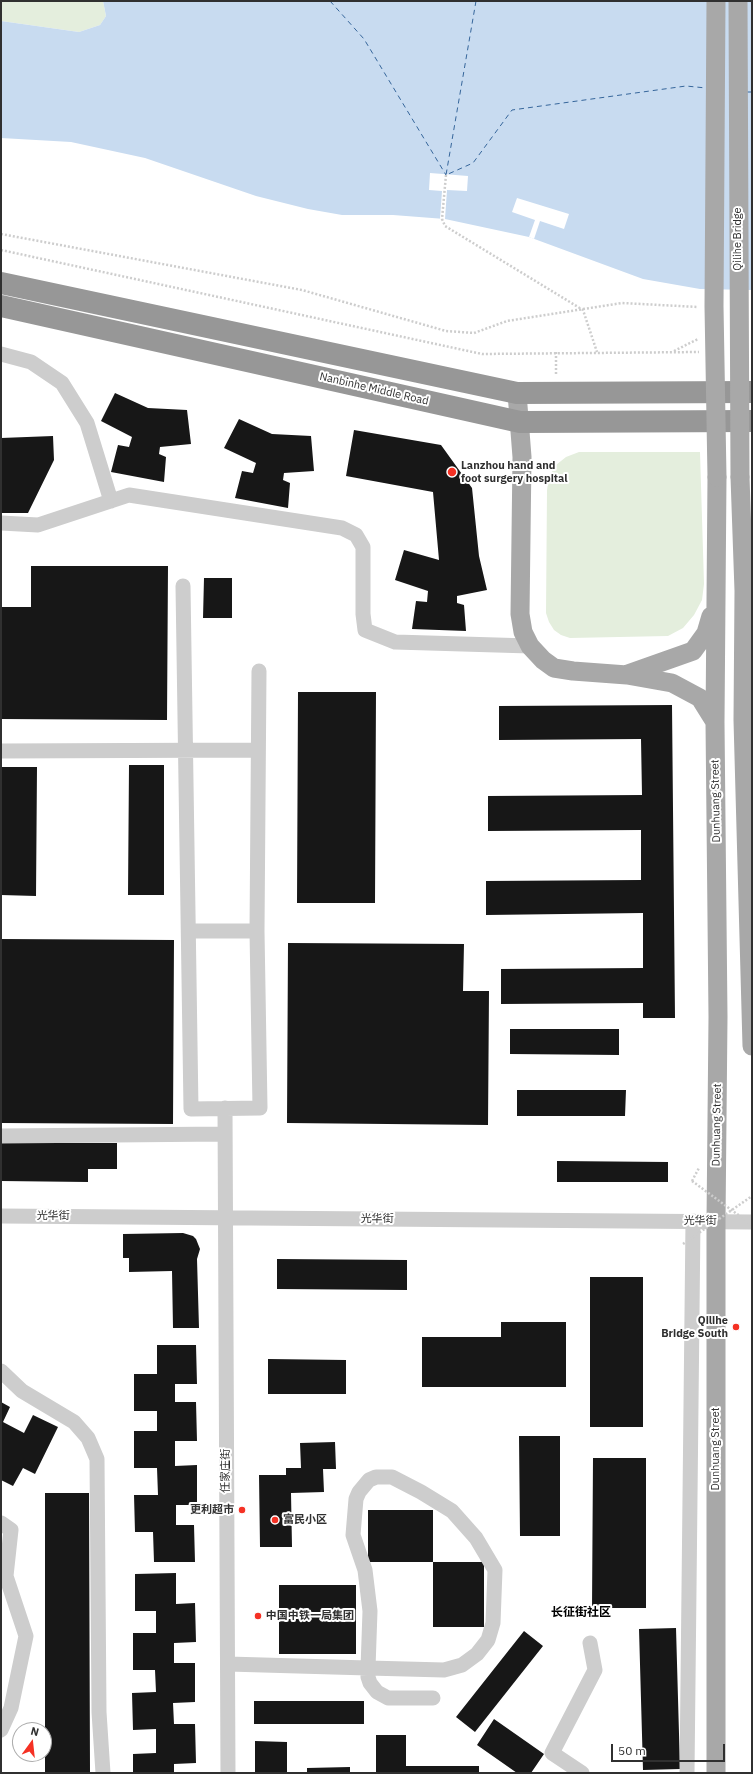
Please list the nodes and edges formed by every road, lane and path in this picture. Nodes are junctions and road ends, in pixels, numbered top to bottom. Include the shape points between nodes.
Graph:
1 (716, 1) edge
2 (738, 1) edge
3 (446, 175) dead end
4 (1, 234) edge
5 (1, 250) edge
6 (1, 283) edge
7 (1, 306) edge
8 (698, 307) dead end
9 (582, 310) junction
10 (701, 337) dead end
11 (556, 352) junction
12 (596, 352) junction
13 (673, 352) junction
14 (705, 352) dead end
15 (1, 354) edge
16 (556, 374) dead end
17 (752, 392) edge
18 (517, 393) junction
19 (752, 421) edge
20 (520, 422) junction
21 (111, 501) junction
22 (1, 523) edge
23 (183, 586) dead end
24 (744, 591) junction
25 (715, 604) junction
26 (752, 635) edge
27 (530, 646) junction
28 (259, 671) dead end
29 (627, 675) junction
30 (747, 713) edge
31 (715, 722) junction
32 (186, 750) junction
33 (258, 750) junction
34 (1, 751) edge
35 (257, 930) junction
36 (189, 931) junction
37 (752, 1027) edge
38 (752, 1046) edge
39 (225, 1108) junction
40 (225, 1134) junction
41 (1, 1136) edge
42 (692, 1181) dead end
43 (752, 1196) edge
44 (732, 1210) junction
45 (1, 1216) edge
46 (225, 1218) junction
47 (693, 1221) junction
48 (716, 1221) junction
49 (752, 1224) edge
50 (683, 1244) dead end
51 (1, 1371) edge
52 (1, 1523) edge
53 (590, 1643) dead end
54 (228, 1664) junction
55 (368, 1668) junction
56 (433, 1698) dead end
57 (6, 1706) edge
58 (1, 1730) edge
59 (103, 1773) edge
60 (228, 1773) edge
61 (582, 1773) edge
62 (687, 1773) edge
63 (716, 1773) edge

1 - 25 main road, Dunhuang Street, bridge
2 - 24 main road, Qilihe Bridge, bridge via 740,477
3 - 9 path via 442,219 445,226
4 - 9 path via 302,290 446,331 474,333 507,321
5 - 11 path via 482,354
6 - 18 highway
7 - 20 highway, Nanbinhe Middle Road
8 - 9 path via 622,303
9 - 12 path
10 - 13 path
11 - 12 path
11 - 16 path
12 - 13 path
13 - 14 path
15 - 21 street via 31,362 62,383 87,423
17 - 18 highway
18 - 20 main road
19 - 20 highway, Nanbinhe Middle Road
20 - 27 main road via 520,614 523,632
21 - 22 street via 38,525
21 - 27 street via 129,495 342,528 356,535 363,547 365,630 395,642
23 - 32 street
24 - 26 main road
24 - 30 main road
25 - 29 main road via 706,633 693,652
25 - 31 main road, Dunhuang Street
27 - 29 main road via 554,668 573,672
28 - 33 street
29 - 31 main road via 672,683 700,698
30 - 37 main road
31 - 48 main road, Dunhuang Street via 718,1017
32 - 33 street
32 - 34 street
32 - 36 street
33 - 35 street
35 - 36 street
35 - 39 street via 260,1108
36 - 39 street via 191,1109
37 - 38 main road
39 - 40 street, 任家庄街
40 - 41 street
40 - 46 street, 任家庄街
42 - 44 path, bridge
43 - 44 path, bridge
44 - 49 path, bridge
44 - 50 path, bridge
45 - 46 street, 光华街
46 - 47 street, 光华街
46 - 54 street, 任家庄街
47 - 48 street, 光华街
47 - 62 street
48 - 49 street, 光华街
48 - 63 main road, Dunhuang Street
51 - 59 street via 22,1391 74,1422 88,1438 97,1459 99,1712
52 - 57 street via 11,1530 6,1576 26,1636
53 - 61 street via 595,1670 552,1753
54 - 55 street
54 - 60 street, 任家庄街
55 - 55 street via 453,1668 466,1663 477,1654 488,1640 493,1623 495,1570 476,1538 452,1511 399,1480 384,1476 369,1480 363,1485 356,1499 354,1536 365,1570 370,1611
55 - 56 street via 370,1683 382,1696
57 - 58 street

